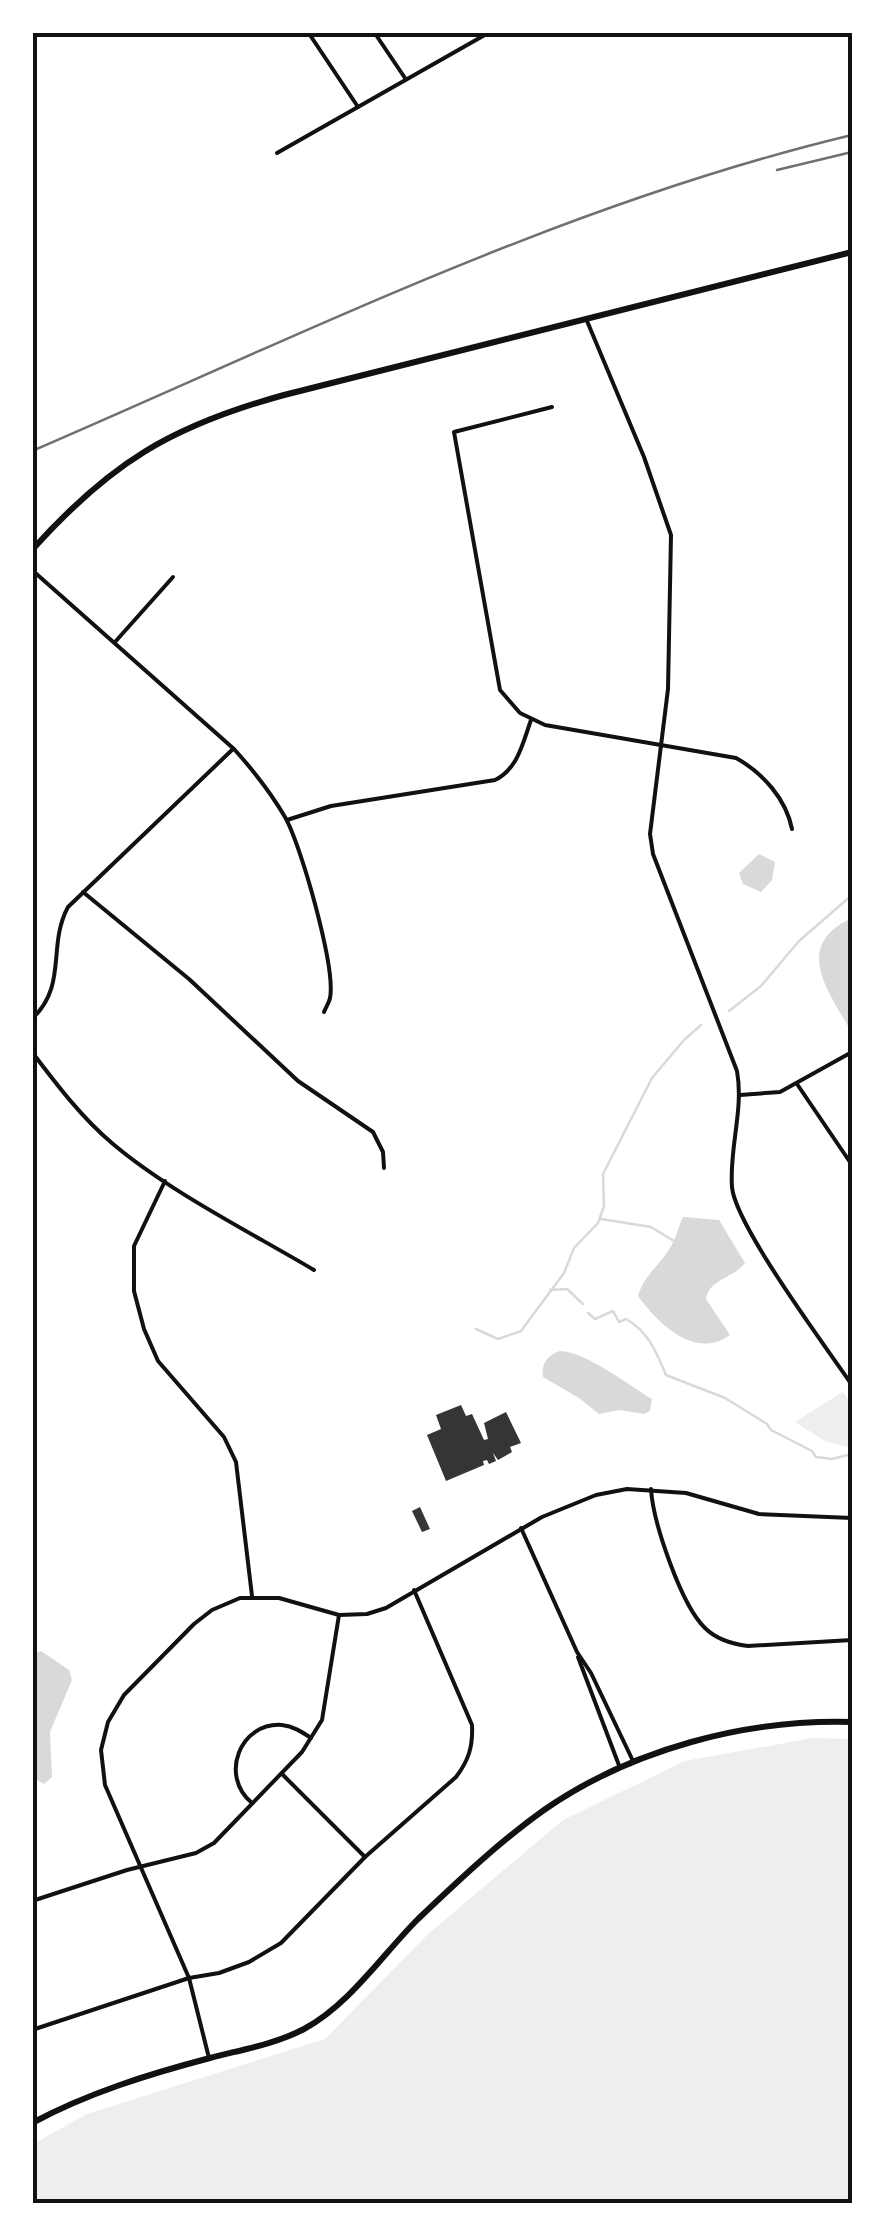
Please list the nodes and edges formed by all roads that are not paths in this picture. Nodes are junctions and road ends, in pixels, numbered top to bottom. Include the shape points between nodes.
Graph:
1 (308, 32) edge
2 (374, 32) edge
3 (468, 32) edge
4 (490, 32) edge
5 (474, 42) junction
6 (406, 80) junction
7 (358, 107) junction
8 (277, 153) dead end
9 (852, 252) edge
10 (587, 321) junction
11 (552, 407) dead end
12 (32, 550) edge
13 (32, 570) edge
14 (173, 576) dead end
15 (114, 642) junction
16 (531, 720) junction
17 (664, 745) junction
18 (234, 749) junction
19 (287, 820) junction
20 (792, 829) dead end
21 (83, 892) junction
22 (324, 1012) dead end
23 (32, 1019) edge
24 (32, 1052) edge
25 (852, 1052) edge
26 (797, 1084) junction
27 (740, 1095) junction
28 (852, 1165) edge
29 (384, 1168) dead end
30 (165, 1181) junction
31 (314, 1270) dead end
32 (852, 1384) edge
33 (651, 1489) junction
34 (852, 1518) edge
35 (521, 1528) junction
36 (414, 1590) junction
37 (252, 1596) junction
38 (339, 1615) junction
39 (852, 1640) edge
40 (577, 1652) junction
41 (852, 1722) edge
42 (311, 1738) junction
43 (633, 1761) junction
44 (620, 1768) junction
45 (282, 1774) junction
46 (252, 1804) junction
47 (366, 1857) junction
48 (141, 1867) junction
49 (32, 1901) edge
50 (189, 1978) junction
51 (32, 2030) edge
52 (209, 2058) junction
53 (32, 2123) edge

1 - 7 street
2 - 6 street
3 - 5 street
4 - 5 street
5 - 6 street
6 - 7 street
7 - 8 street
9 - 10 main road
10 - 12 main road via 250,404 171,436 99,482
10 - 17 street via 671,535
11 - 16 street via 454,432 500,690
13 - 15 street
14 - 15 street
15 - 18 street
16 - 17 street
16 - 19 street via 518,756 495,780 331,806
17 - 20 street via 752,767 787,808
17 - 27 street via 652,854 734,1062
18 - 19 street
18 - 21 street
19 - 22 street via 326,956 330,997
21 - 23 street via 61,922 51,994
21 - 29 street via 298,1080 372,1132
24 - 30 street via 98,1129
25 - 26 street
26 - 27 street via 772,1094
26 - 28 street
27 - 32 street via 732,1174 737,1209
30 - 31 street
30 - 37 street via 134,1246 134,1291 158,1361 224,1437 236,1462
33 - 34 street via 760,1514
33 - 35 street via 596,1495
33 - 39 street via 657,1529 693,1610 714,1635 748,1646
35 - 36 street
35 - 40 street
36 - 38 street via 386,1608
36 - 47 street via 468,1711 473,1744 456,1777
37 - 38 street
37 - 48 street via 194,1624 124,1696 108,1722 105,1785
38 - 42 street via 322,1720
40 - 43 street
40 - 44 street
41 - 43 main road via 766,1726
42 - 45 street
42 - 46 street via 276,1725 242,1747 234,1774
43 - 44 main road
44 - 52 main road via 546,1808 496,1847 304,2029
45 - 46 street
45 - 47 street
46 - 48 street via 202,1850
47 - 50 street via 282,1943 249,1962
48 - 49 street
48 - 50 street
50 - 51 street
50 - 52 street
52 - 53 main road via 109,2088

